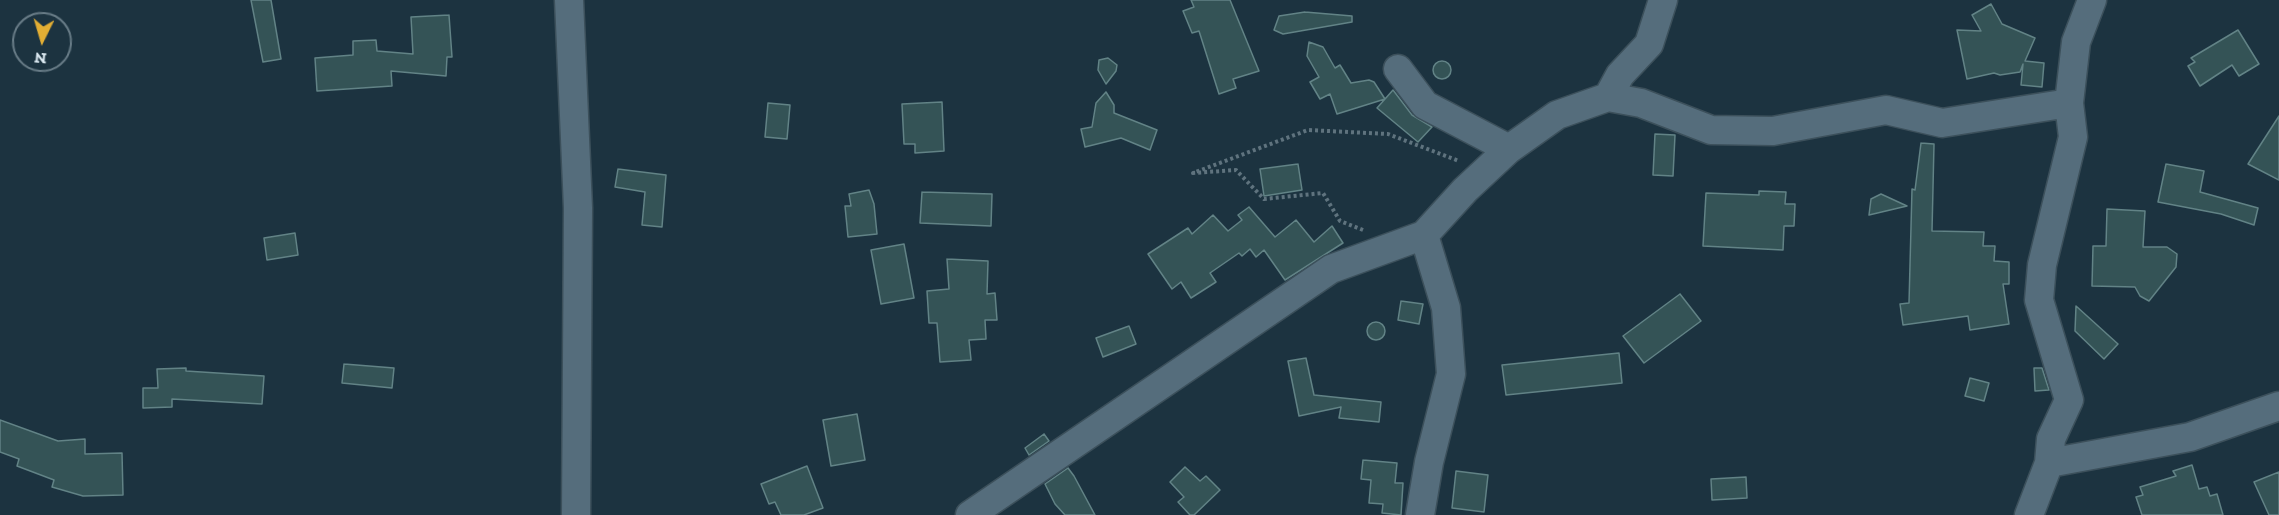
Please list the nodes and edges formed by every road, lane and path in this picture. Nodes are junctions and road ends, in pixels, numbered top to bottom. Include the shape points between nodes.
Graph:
1 (569, 0) edge
2 (1663, 0) edge
3 (2092, 0) edge
4 (1398, 69) dead end
5 (1608, 98) junction
6 (2069, 103) junction
7 (1509, 149) junction
8 (1485, 171) junction
9 (1424, 235) junction
10 (1398, 245) junction
11 (2279, 406) edge
12 (2049, 463) junction
13 (576, 515) edge
14 (970, 515) edge
15 (1420, 515) edge
16 (2029, 515) edge

1 - 13 street via 578,208
2 - 5 street via 1650,44 1620,75
3 - 6 street via 2076,42
4 - 7 street via 1425,105
5 - 6 street via 1641,103 1711,130 1773,131 1886,110 1942,123
5 - 7 street via 1557,115
6 - 12 street via 2073,137 2042,265 2039,300 2068,400 2051,439
7 - 8 street
8 - 9 street
8 - 10 path via 1388,134 1308,130 1193,173 1236,170 1264,199 1323,193 1340,221
9 - 10 street
9 - 15 street via 1446,308 1451,374 1428,462
10 - 14 street via 1331,269
11 - 12 street via 2190,437
12 - 16 street

